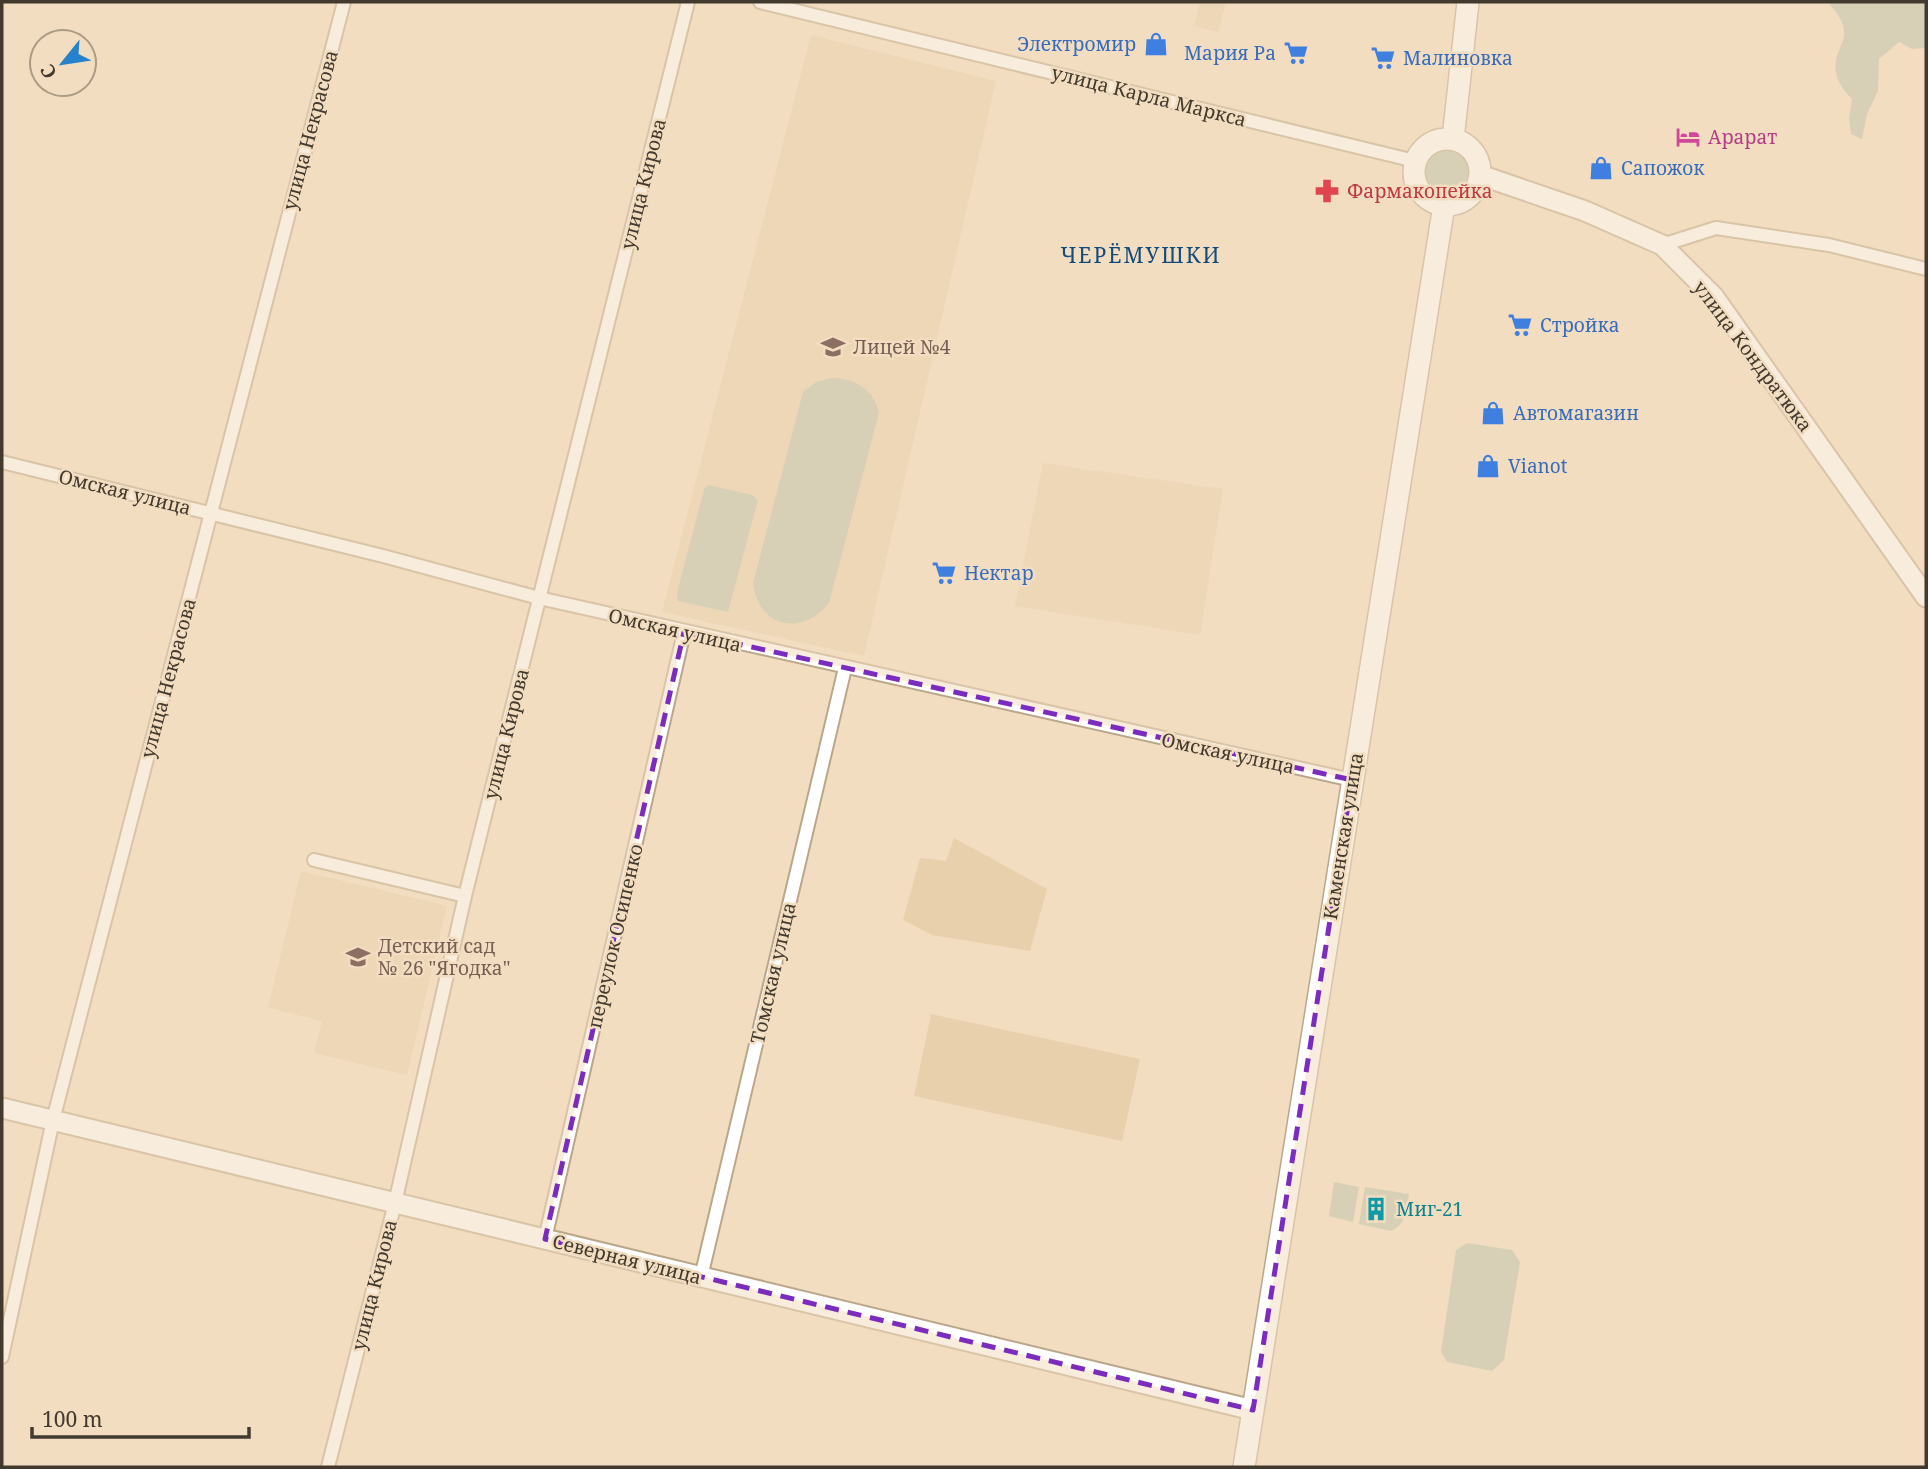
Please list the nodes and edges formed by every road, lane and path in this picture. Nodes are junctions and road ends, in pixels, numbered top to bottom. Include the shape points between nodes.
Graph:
1 (344, 2) edge
2 (688, 2) edge
3 (760, 2) edge
4 (1468, 2) edge
5 (1452, 139) junction
6 (1415, 161) junction
7 (1480, 176) junction
8 (1444, 205) junction
9 (1662, 245) junction
10 (1926, 269) edge
11 (2, 462) edge
12 (211, 513) junction
13 (1926, 597) edge
14 (539, 598) junction
15 (684, 632) junction
16 (845, 668) junction
17 (1352, 780) junction
18 (314, 860) dead end
19 (465, 896) junction
20 (2, 1108) edge
21 (53, 1120) junction
22 (395, 1203) junction
23 (545, 1239) junction
24 (701, 1277) junction
25 (2, 1357) edge
26 (1252, 1410) junction
27 (328, 1467) edge
28 (1244, 1467) edge

1 - 12 street, улица Некрасова
2 - 14 street, улица Кирова
3 - 6 street, улица Карла Маркса
4 - 5 main road
5 - 6 main road via 1426,146
5 - 7 main road via 1476,156
6 - 8 main road via 1419,190
7 - 8 main road via 1472,194
7 - 9 street, улица Кондратюка via 1585,211
8 - 17 main road, Каменская улица
9 - 10 street via 1716,228 1829,246
9 - 13 street, улица Кондратюка via 1714,298
11 - 12 street, Омская улица
12 - 14 street, Омская улица
12 - 21 street, улица Некрасова
14 - 15 street, Омская улица
14 - 19 street, улица Кирова
15 - 16 street, Омская улица
15 - 23 street, переулок Осипенко
16 - 17 street, Омская улица
16 - 24 street, Томская улица
17 - 26 main road, Каменская улица
18 - 19 street
19 - 22 street, улица Кирова
20 - 21 street, Северная улица
21 - 22 street, Северная улица
21 - 25 street, улица Некрасова
22 - 23 street, Северная улица
22 - 27 street, улица Кирова
23 - 24 street, Северная улица
24 - 26 street, Северная улица
26 - 28 main road, Каменская улица

